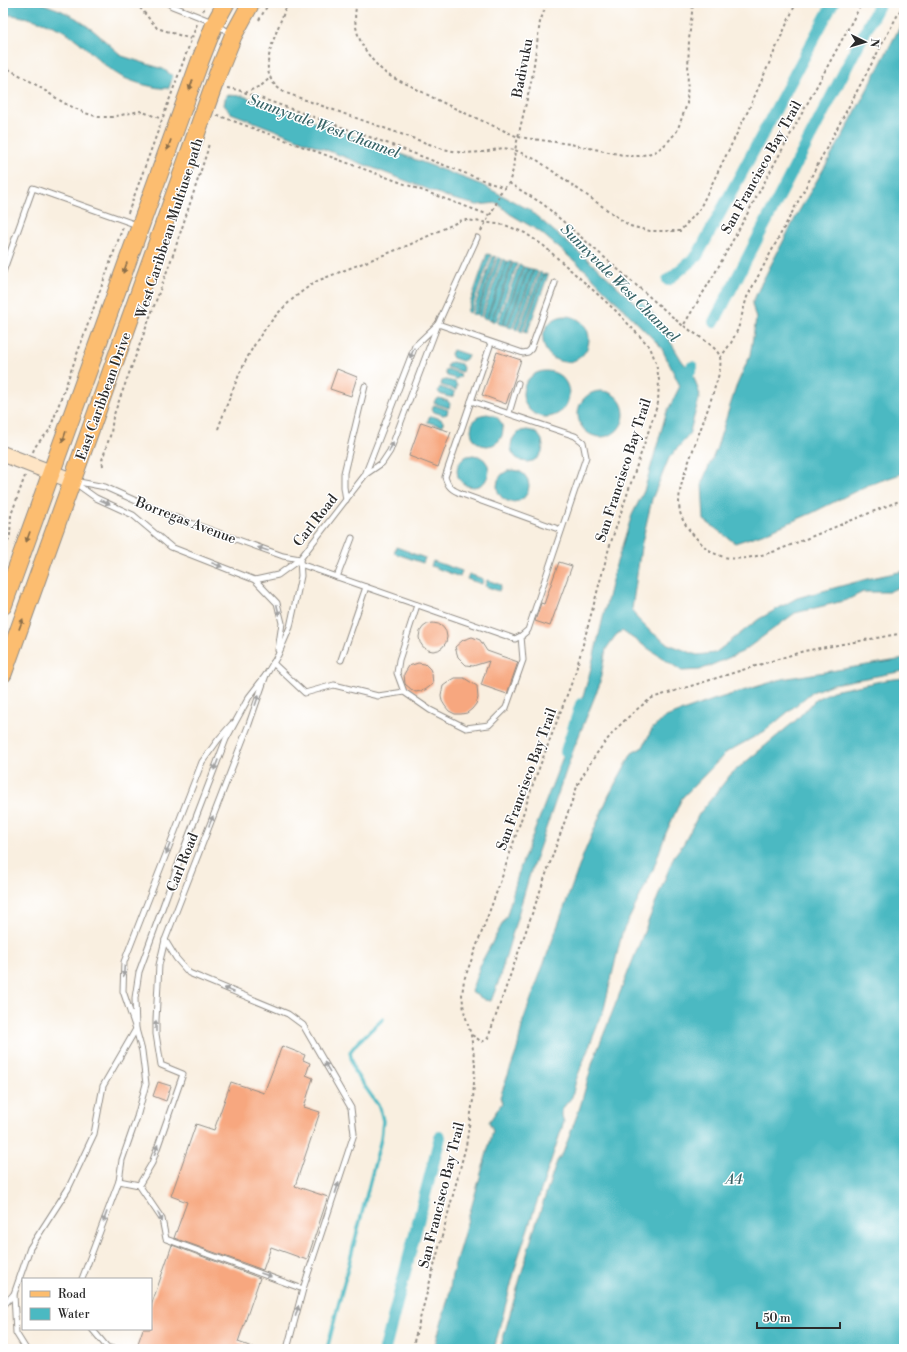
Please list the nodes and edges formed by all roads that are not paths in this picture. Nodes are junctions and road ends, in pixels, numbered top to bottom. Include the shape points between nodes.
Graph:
1 (168, 3) edge
2 (226, 3) edge
3 (251, 3) edge
4 (215, 23) junction
5 (233, 36) junction
6 (132, 223) junction
7 (477, 238) dead end
8 (3, 272) edge
9 (555, 283) dead end
10 (438, 324) junction
11 (491, 343) junction
12 (518, 383) dead end
13 (365, 386) dead end
14 (471, 400) junction
15 (509, 413) junction
16 (3, 454) edge
17 (52, 472) junction
18 (365, 474) junction
19 (73, 481) junction
20 (346, 500) junction
21 (561, 530) junction
22 (352, 538) dead end
23 (300, 562) junction
24 (337, 577) junction
25 (255, 580) junction
26 (366, 587) junction
27 (417, 605) junction
28 (3, 606) edge
29 (521, 636) junction
30 (278, 655) junction
31 (341, 660) dead end
32 (273, 663) junction
33 (3, 674) edge
34 (266, 675) junction
35 (404, 692) junction
36 (238, 717) junction
37 (165, 940) junction
38 (136, 1029) junction
39 (119, 1181) junction
40 (139, 1185) junction
41 (82, 1278) edge
42 (304, 1289) junction
43 (14, 1294) junction
44 (3, 1306) edge
45 (93, 1330) edge
46 (26, 1349) edge
47 (114, 1349) edge
48 (287, 1349) edge

1 - 4 lane
2 - 4 main road, East Caribbean Drive
3 - 5 main road, East Caribbean Drive
4 - 5 lane
4 -> 6 main road, East Caribbean Drive via 182,109
5 - 19 main road, East Caribbean Drive via 224,81
6 - 8 lane via 33,188
6 -> 17 main road, East Caribbean Drive
7 - 10 lane, Carl Road
9 - 11 lane via 528,352 523,353
10 - 11 lane
10 -> 18 lane, Carl Road via 415,346
18 -> 10 lane, Carl Road via 382,463 390,451
11 - 14 lane
12 - 15 lane
13 - 20 lane via 344,473
14 - 15 lane
14 - 21 lane via 445,477 447,484 452,490
15 - 21 lane via 575,436 583,442 586,457
16 - 17 street, Borregas Avenue
17 - 19 street, Borregas Avenue
17 -> 28 main road, East Caribbean Drive
18 - 20 lane, Carl Road
23 -> 19 lane, Borregas Avenue via 162,513 105,487
19 -> 25 lane, Borregas Avenue via 96,498 133,515 171,547
33 -> 19 main road, East Caribbean Drive
20 - 23 lane, Carl Road
21 - 29 lane via 528,630
22 - 24 lane
23 - 24 lane, Borregas Avenue
23 - 25 lane via 278,575
23 - 30 lane, Carl Road via 301,576 290,627
24 - 26 lane, Borregas Avenue
25 -> 30 lane, Borregas Avenue via 277,603 282,623
26 - 27 lane, Borregas Avenue
26 - 31 lane
27 - 29 lane, Borregas Avenue via 515,639
27 - 35 lane via 397,673
29 - 35 lane via 523,660 506,708 489,725 466,728 430,710
30 - 32 lane, Carl Road
32 - 34 lane, Carl Road
32 - 35 lane via 304,692 334,685 378,696
34 - 36 lane, Carl Road
37 -> 34 lane, Carl Road
36 -> 38 lane, Carl Road via 226,739 139,972 135,998
36 -> 38 lane, Carl Road via 202,762 124,962 123,992
40 -> 37 lane, Carl Road via 152,1163 183,1074 161,1065 156,1034 159,965
42 -> 37 lane via 354,1134 350,1108 303,1025 288,1014 188,974
38 - 39 lane, Carl Road via 146,1084 122,1160
38 - 43 lane via 103,1086 94,1134 68,1189 30,1248
39 - 40 lane
39 -> 41 lane, Carl Road
40 -> 42 lane via 162,1219 166,1239
48 -> 42 lane
43 - 44 lane
43 - 46 lane via 16,1333
45 - 47 lane via 107,1346

